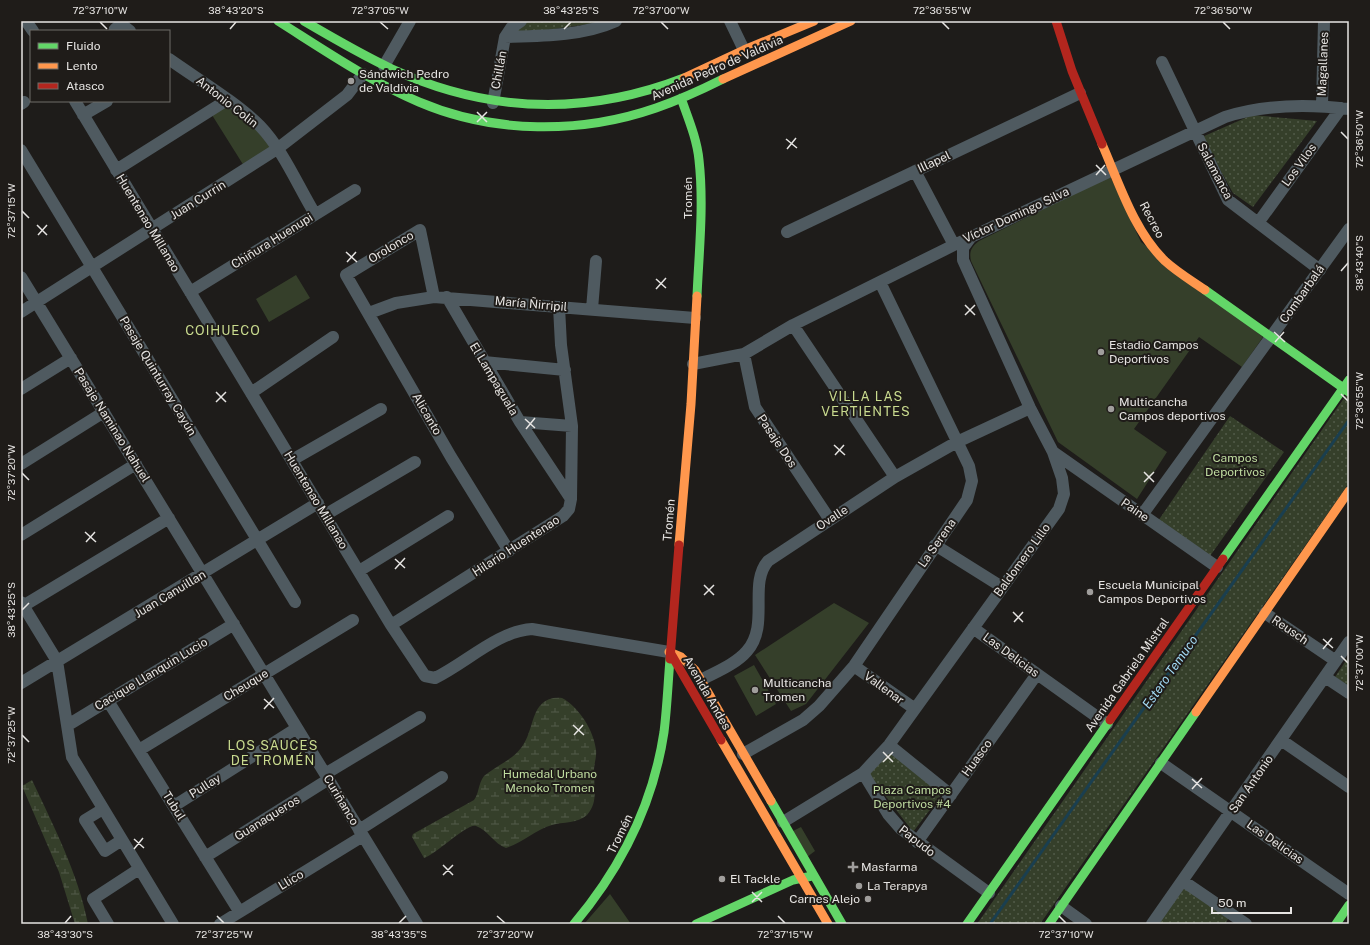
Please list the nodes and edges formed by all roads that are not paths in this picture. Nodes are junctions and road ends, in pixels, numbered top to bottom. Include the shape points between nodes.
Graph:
1 (26, 21) edge
2 (278, 21) edge
3 (304, 21) edge
4 (410, 21) edge
5 (520, 21) edge
6 (616, 21) edge
7 (730, 21) edge
8 (814, 21) edge
9 (851, 21) edge
10 (1056, 21) edge
11 (1324, 21) edge
12 (31, 30) edge
13 (505, 37) junction
14 (744, 50) junction
15 (170, 61) edge
16 (1162, 62) dead end
17 (384, 66) junction
18 (363, 74) junction
19 (640, 92) junction
20 (1080, 93) junction
21 (681, 98) junction
22 (227, 100) junction
23 (76, 102) edge
24 (105, 102) edge
25 (492, 103) junction
26 (1322, 106) junction
27 (1345, 108) edge
28 (83, 115) junction
29 (1194, 130) junction
30 (277, 149) junction
31 (21, 150) edge
32 (1114, 169) junction
33 (116, 170) junction
34 (914, 172) junction
35 (355, 190) dead end
36 (315, 214) junction
37 (1258, 223) junction
38 (152, 229) junction
39 (1349, 229) edge
40 (787, 232) dead end
41 (971, 237) junction
42 (954, 245) junction
43 (596, 261) dead end
44 (92, 266) junction
45 (1320, 270) junction
46 (346, 275) joint
47 (21, 277) edge
48 (880, 282) junction
49 (190, 292) junction
50 (434, 297) junction
51 (448, 297) junction
52 (36, 302) junction
53 (559, 307) junction
54 (592, 309) junction
55 (21, 312) edge
56 (369, 313) junction
57 (694, 318) junction
58 (793, 325) junction
59 (1272, 336) junction
60 (333, 337) dead end
61 (744, 354) junction
62 (71, 358) junction
63 (484, 362) junction
64 (693, 364) junction
65 (565, 370) junction
66 (1347, 387) edge
67 (21, 389) edge
68 (251, 393) junction
69 (1030, 408) junction
70 (381, 409) dead end
71 (104, 412) junction
72 (520, 422) junction
73 (572, 426) junction
74 (957, 442) junction
75 (1053, 452) junction
76 (292, 460) junction
77 (415, 462) dead end
78 (21, 464) edge
79 (136, 464) junction
80 (895, 477) junction
81 (1348, 494) edge
82 (570, 499) junction
83 (318, 503) junction
84 (1142, 514) junction
85 (325, 515) junction
86 (448, 516) dead end
87 (169, 518) junction
88 (830, 520) junction
89 (21, 535) edge
90 (258, 540) junction
91 (935, 545) junction
92 (509, 551) junction
93 (1217, 567) junction
94 (358, 571) junction
95 (203, 574) junction
96 (1002, 587) junction
97 (295, 602) dead end
98 (24, 611) edge
99 (1264, 613) junction
100 (353, 620) dead end
101 (234, 624) junction
102 (391, 625) junction
103 (973, 628) junction
104 (1349, 642) edge
105 (669, 652) junction
106 (57, 661) junction
107 (1336, 661) junction
108 (854, 666) junction
109 (264, 674) junction
110 (1037, 674) junction
111 (1325, 677) junction
112 (701, 680) junction
113 (21, 682) edge
114 (1349, 693) edge
115 (108, 700) junction
116 (915, 710) junction
117 (420, 718) dead end
118 (68, 724) junction
119 (1107, 724) junction
120 (297, 728) junction
121 (1281, 740) junction
122 (889, 745) junction
123 (139, 750) junction
124 (743, 754) junction
125 (1161, 763) junction
126 (863, 773) junction
127 (327, 776) junction
128 (442, 776) dead end
129 (1349, 787) edge
130 (951, 795) junction
131 (174, 806) junction
132 (103, 808) junction
133 (1232, 812) junction
134 (783, 822) junction
135 (361, 833) junction
136 (122, 840) junction
137 (917, 842) junction
138 (205, 857) junction
139 (140, 869) junction
140 (800, 877) junction
141 (816, 880) junction
142 (1183, 881) junction
143 (808, 890) junction
144 (797, 892) dead end
145 (989, 892) junction
146 (1349, 894) edge
147 (1349, 905) edge
148 (1061, 906) junction
149 (239, 911) junction
150 (1232, 920) edge
151 (108, 924) edge
152 (173, 924) edge
153 (220, 924) edge
154 (417, 924) edge
155 (574, 924) edge
156 (696, 924) edge
157 (828, 924) edge
158 (842, 924) edge
159 (967, 924) edge
160 (1049, 924) edge
161 (1086, 924) edge
162 (1152, 924) edge
163 (1246, 924) edge
164 (1336, 924) edge

1 - 12 street
2 - 18 main road, Avenida Pedro de Valdivia
3 - 17 main road, Avenida Pedro de Valdivia
4 - 17 street
5 - 13 street, Chillán
6 - 13 street, Chillán via 589,30
7 - 14 street
8 - 14 main road, Avenida Pedro de Valdivia
9 - 21 main road, Avenida Pedro de Valdivia
10 - 20 main road, Recreo
11 - 26 street, Magallanes
13 - 25 street, Chillán
14 - 19 main road, Avenida Pedro de Valdivia via 693,74
15 - 22 street, Antonio Colin
16 - 29 street, Salamanca
17 - 25 main road, Avenida Pedro de Valdivia via 428,85
18 - 21 main road, Avenida Pedro de Valdivia via 444,111 513,125 558,126 600,122 642,113
18 - 30 street, Juan Currin via 347,95
19 - 21 main road via 673,92
19 - 25 main road, Avenida Pedro de Valdivia via 568,106
20 - 32 main road, Recreo
20 - 34 street, Illapel
21 - 57 main road, Tromén via 696,144 701,176
22 - 30 street, Antonio Colin via 260,126
22 - 33 street
23 - 28 street, Huentenao Millanao
24 - 28 street
26 - 27 street, Víctor Domingo Silva
26 - 29 street, Víctor Domingo Silva via 1258,108 1225,117
27 - 37 street, Los Vilos
28 - 33 street, Huentenao Millanao
29 - 32 street, Víctor Domingo Silva
29 - 37 street, Salamanca via 1228,200
30 - 36 street, Antonio Colin
30 - 38 street, Juan Currin
31 - 44 street, Pasaje Quinturray Cayún
32 - 41 street, Víctor Domingo Silva
32 - 59 main road, Recreo via 1148,241 1166,262
33 - 38 street, Huentenao Millanao
34 - 40 street, Illapel
34 - 42 street
35 - 36 street, Chiñura Huenupi
36 - 49 street, Chiñura Huenupi
37 - 45 street, Salamanca
38 - 44 street, Juan Currin
38 - 49 street, Huentenao Millanao
39 - 45 street, Combarbalá
41 - 42 street, Víctor Domingo Silva
41 - 69 street, Baldomero Lillo via 963,248 963,260
42 - 48 street, Víctor Domingo Silva
43 - 54 street
44 - 52 street, Juan Currin
44 - 90 street, Pasaje Quinturray Cayún
45 - 59 street, Combarbalá
46 - 50 street, Orolonco via 420,230
46 - 56 street, Alicanto
47 - 52 street, Pasaje Naminao Nahuel
48 - 58 street, Víctor Domingo Silva
48 - 74 street, La Serena
49 - 68 street, Huentenao Millanao
50 - 51 street, María Ñirripil
50 - 56 street, María Ñirripil via 396,303
51 - 53 street, María Ñirripil
51 - 63 street, El Lampaguala
52 - 55 street, Juan Currin
52 - 62 street, Pasaje Naminao Nahuel
53 - 54 street, María Ñirripil
53 - 65 street, Hilario Huentenao
54 - 57 street, María Ñirripil
56 - 92 street, Alicanto
57 - 64 main road, Tromén
58 - 61 street, Víctor Domingo Silva
58 - 80 street
59 - 66 main road, Recreo
59 - 84 street, Combarbalá
60 - 68 street
61 - 64 street, Víctor Domingo Silva
61 - 88 street, Pasaje Dos via 755,407
62 - 67 street
62 - 71 street, Pasaje Naminao Nahuel
63 - 65 street
63 - 72 street, El Lampaguala
64 - 105 main road, Tromén
65 - 73 street, Hilario Huentenao
66 - 93 main road, Avenida Gabriela Mistral
68 - 76 street, Huentenao Millanao
69 - 74 street, Ovalle
69 - 75 street, Baldomero Lillo
70 - 76 street
71 - 78 street
71 - 79 street, Pasaje Naminao Nahuel
72 - 73 street
72 - 82 street, El Lampaguala
73 - 82 street, Hilario Huentenao
74 - 80 street, Ovalle
74 - 91 street, La Serena via 969,466 971,488 967,500
75 - 84 street, Paine
75 - 96 street, Baldomero Lillo via 1062,478 1064,494 1059,509
76 - 83 street, Huentenao Millanao
77 - 85 street
79 - 87 street, Pasaje Naminao Nahuel
79 - 89 street
80 - 88 street, Ovalle
81 - 99 main road
82 - 92 street, Hilario Huentenao via 563,516
83 - 85 street, Huentenao Millanao
83 - 90 street, Juan Canuillan
84 - 93 street, Paine
85 - 94 street, Huentenao Millanao
86 - 94 street
87 - 95 street, Pasaje Naminao Nahuel
87 - 98 street
88 - 112 street, Ovalle via 764,565 761,573 758,629 752,644 740,657
90 - 95 street, Juan Canuillan
90 - 97 street, Pasaje Quinturray Cayún
91 - 96 street
91 - 108 street, La Serena
92 - 102 street, Hilario Huentenao
93 - 119 main road, Avenida Gabriela Mistral
94 - 102 street, Huentenao Millanao
95 - 101 street, Curiñanco
95 - 106 street, Juan Canuillan
96 - 103 street, Baldomero Lillo
98 - 106 street
99 - 107 street, Reusch
99 - 125 main road
100 - 109 street, Cheuque
101 - 109 street, Curiñanco
101 - 115 street, Cacique Llanquin Lucio
102 - 105 street, Huentenao Millanao via 423,673 432,678 519,630
103 - 110 street, Las Delicias
103 - 116 street, Baldomero Lillo
104 - 107 street, San Antonio
105 - 112 main road, Avenida Andes via 684,660
105 - 140 main road, Avenida Andes
105 - 155 main road, Tromén via 664,731 647,803 618,864 602,890
106 - 113 street, Juan Canuillan
106 - 118 street
107 - 111 street, San Antonio
108 - 116 street, Vallenar
108 - 124 street, La Serena via 807,717
109 - 120 street, Curiñanco
109 - 123 street, Cheuque
110 - 119 street, Las Delicias
110 - 130 street, Huasco
111 - 114 street
111 - 121 street, San Antonio
112 - 124 main road, Avenida Andes
115 - 118 street, Cacique Llanquin Lucio
115 - 123 street, Tubul
116 - 122 street, Baldomero Lillo
117 - 127 street, Guanaqueros
118 - 132 street via 72,757
119 - 145 main road, Avenida Gabriela Mistral
120 - 127 street, Curiñanco
120 - 131 street, Pullay
121 - 129 street
121 - 133 street, San Antonio
122 - 126 street, Baldomero Lillo
122 - 130 street
123 - 131 street, Tubul
124 - 134 main road, Avenida Andes
125 - 133 street, Las Delicias
125 - 148 main road
126 - 134 street, Baldomero Lillo
126 - 137 street, Papudo via 894,822
127 - 135 street, Curiñanco
127 - 138 street, Guanaqueros
128 - 135 street, Llico
130 - 137 street, Huasco
131 - 138 street, Tubul
132 - 136 street
132 - 136 street via 85,820 105,851
133 - 142 street, San Antonio
133 - 146 street, Las Delicias
134 - 141 main road, Avenida Andes
135 - 149 street, Llico
135 - 154 street, Curiñanco
136 - 139 street
137 - 145 street, Papudo
138 - 149 street, Tubul
139 - 151 street via 93,899
139 - 152 street
140 - 141 main road
140 - 143 main road, Avenida Andes
140 - 156 main road
141 - 143 main road
141 - 158 main road, Avenida Andes
142 - 150 street
142 - 162 street, San Antonio
143 - 144 main road
143 - 157 main road, Avenida Andes
145 - 159 main road, Avenida Gabriela Mistral
147 - 164 main road
148 - 160 main road
148 - 161 street
149 - 153 street, Llico
150 - 163 street

